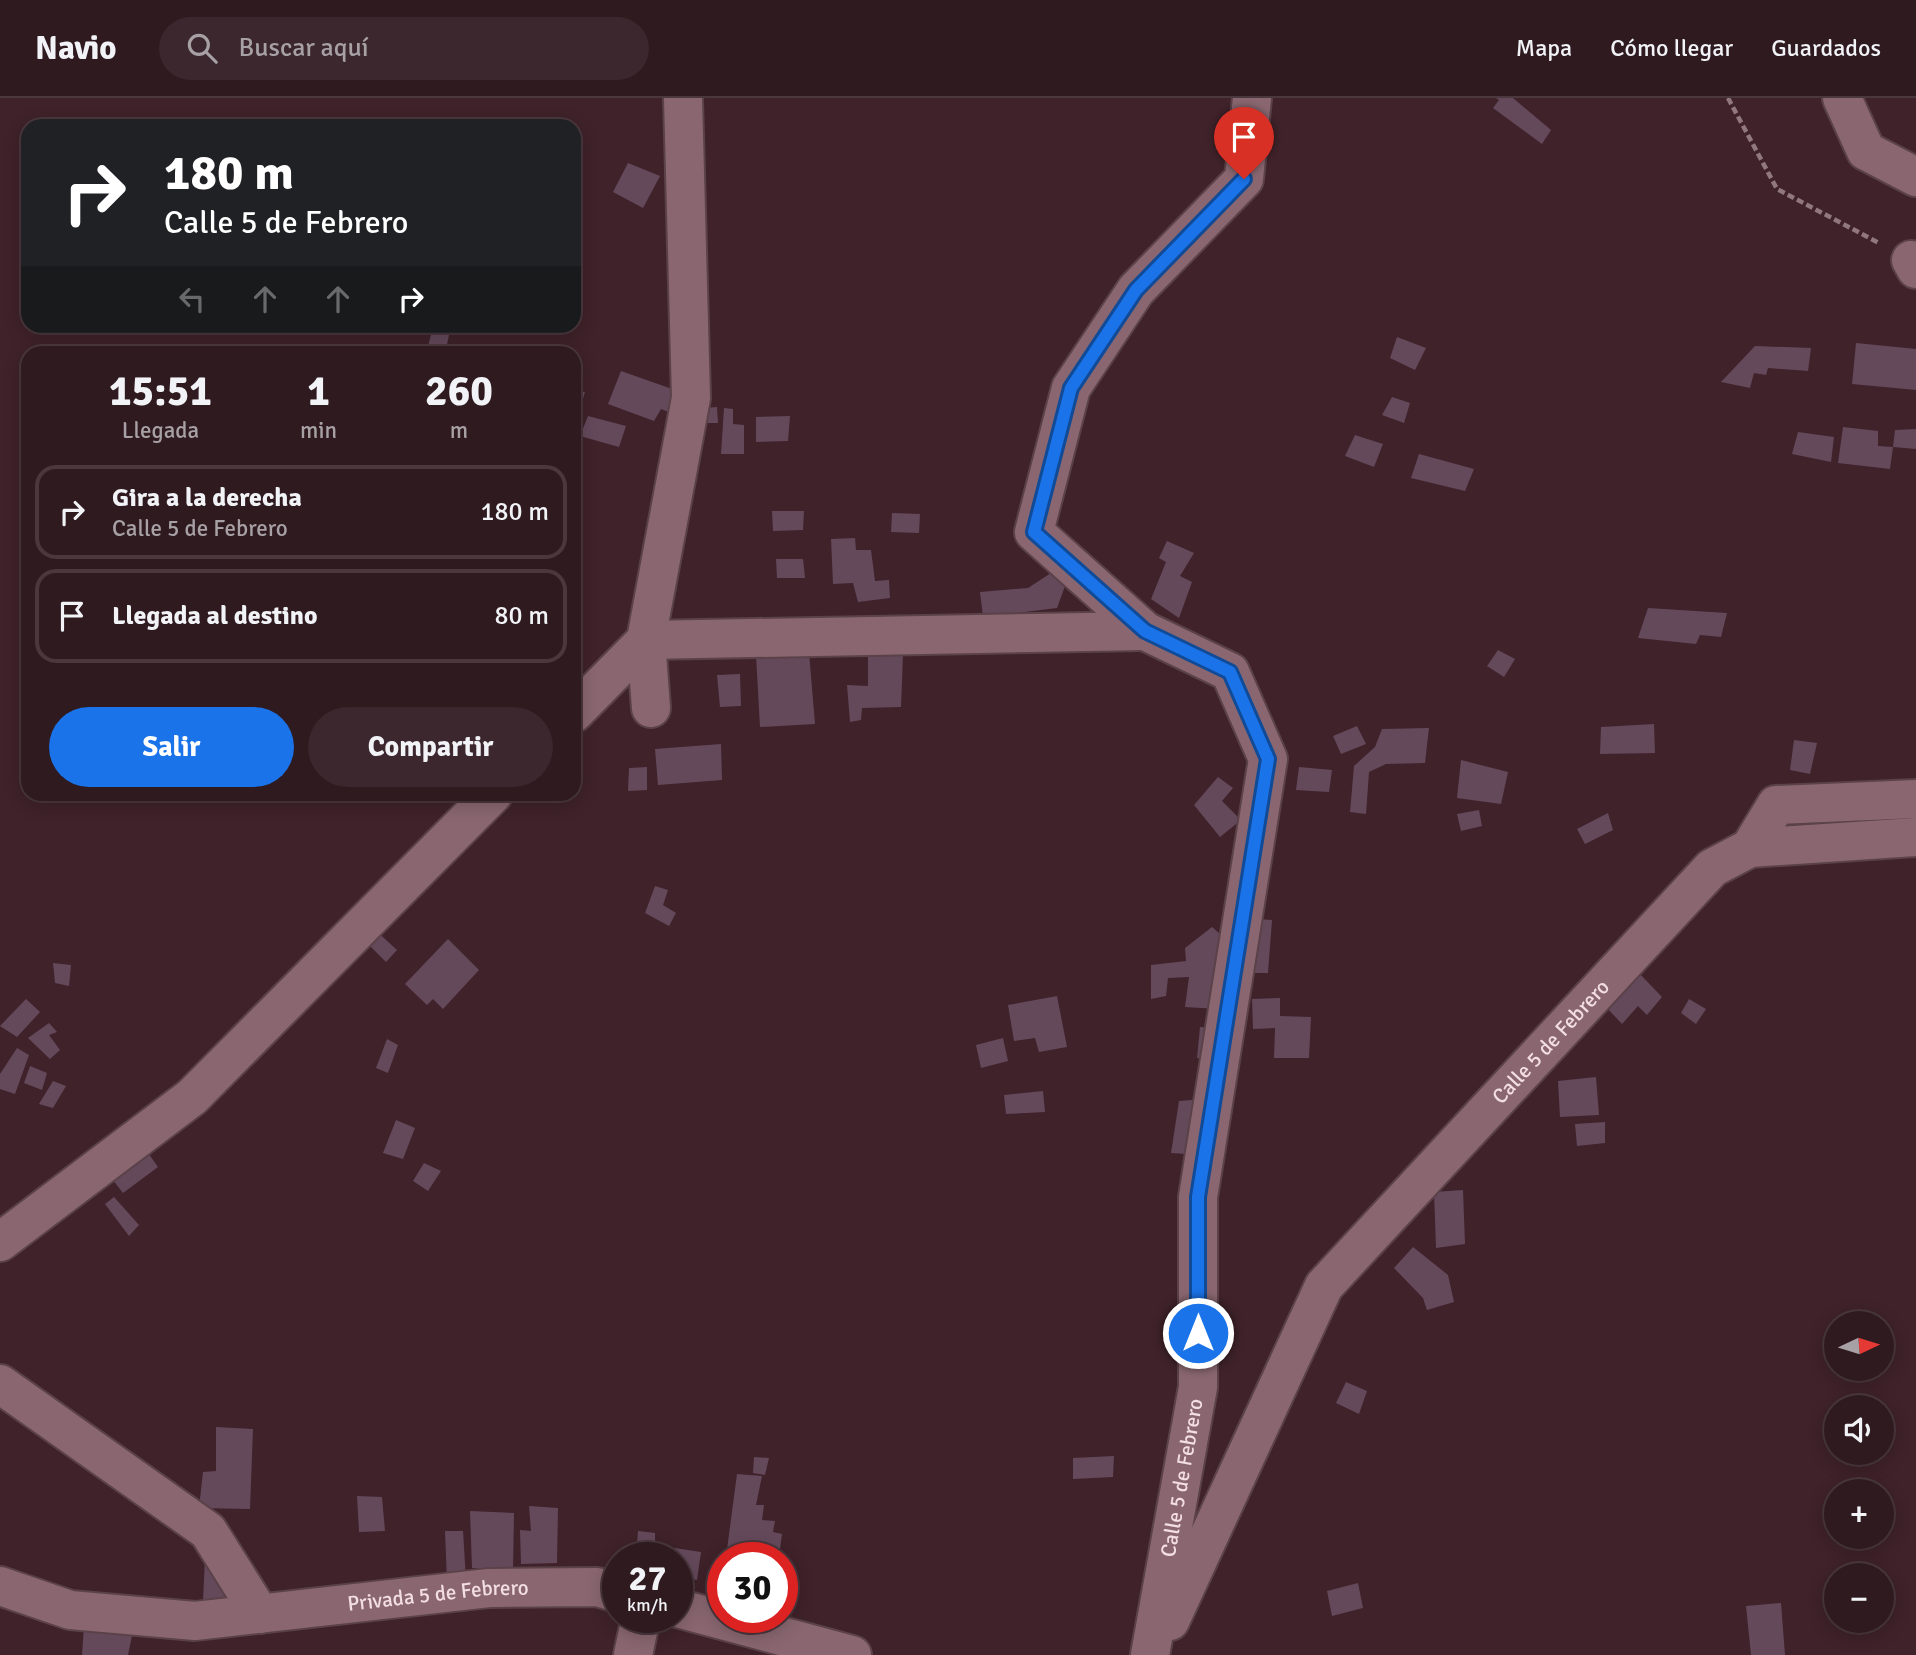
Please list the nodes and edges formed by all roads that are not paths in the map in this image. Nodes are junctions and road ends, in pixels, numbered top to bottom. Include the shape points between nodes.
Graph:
1 (684, 98) edge
2 (1252, 98) edge
3 (1843, 98) edge
4 (1916, 177) edge
5 (1145, 631) junction
6 (646, 640) junction
7 (581, 706) edge
8 (651, 708) dead end
9 (1916, 799) edge
10 (486, 801) edge
11 (1916, 837) edge
12 (1750, 848) junction
13 (0, 1242) edge
14 (0, 1384) edge
15 (0, 1586) edge
16 (602, 1588) edge
17 (693, 1612) edge
18 (260, 1614) junction
19 (638, 1633) edge
20 (633, 1655) edge
21 (852, 1655) edge
22 (1153, 1655) edge

1 - 6 street via 691,398
2 - 5 street, Calle 5 de Febrero via 1244,179 1136,290 1071,388 1034,532
3 - 4 street via 1866,151
5 - 6 street
5 - 22 street, Calle 5 de Febrero via 1230,672 1268,759 1198,1197 1198,1387
6 - 7 street
6 - 8 street
9 - 12 street via 1776,804
10 - 13 street via 192,1097
11 - 12 street, Calle 5 de Febrero
12 - 22 street, Calle 5 de Febrero via 1712,868 1324,1286
14 - 18 street via 208,1531
15 - 18 street, Privada 5 de Febrero via 70,1610 195,1621
16 - 18 street, Privada 5 de Febrero via 489,1588
17 - 21 street
19 - 20 street

